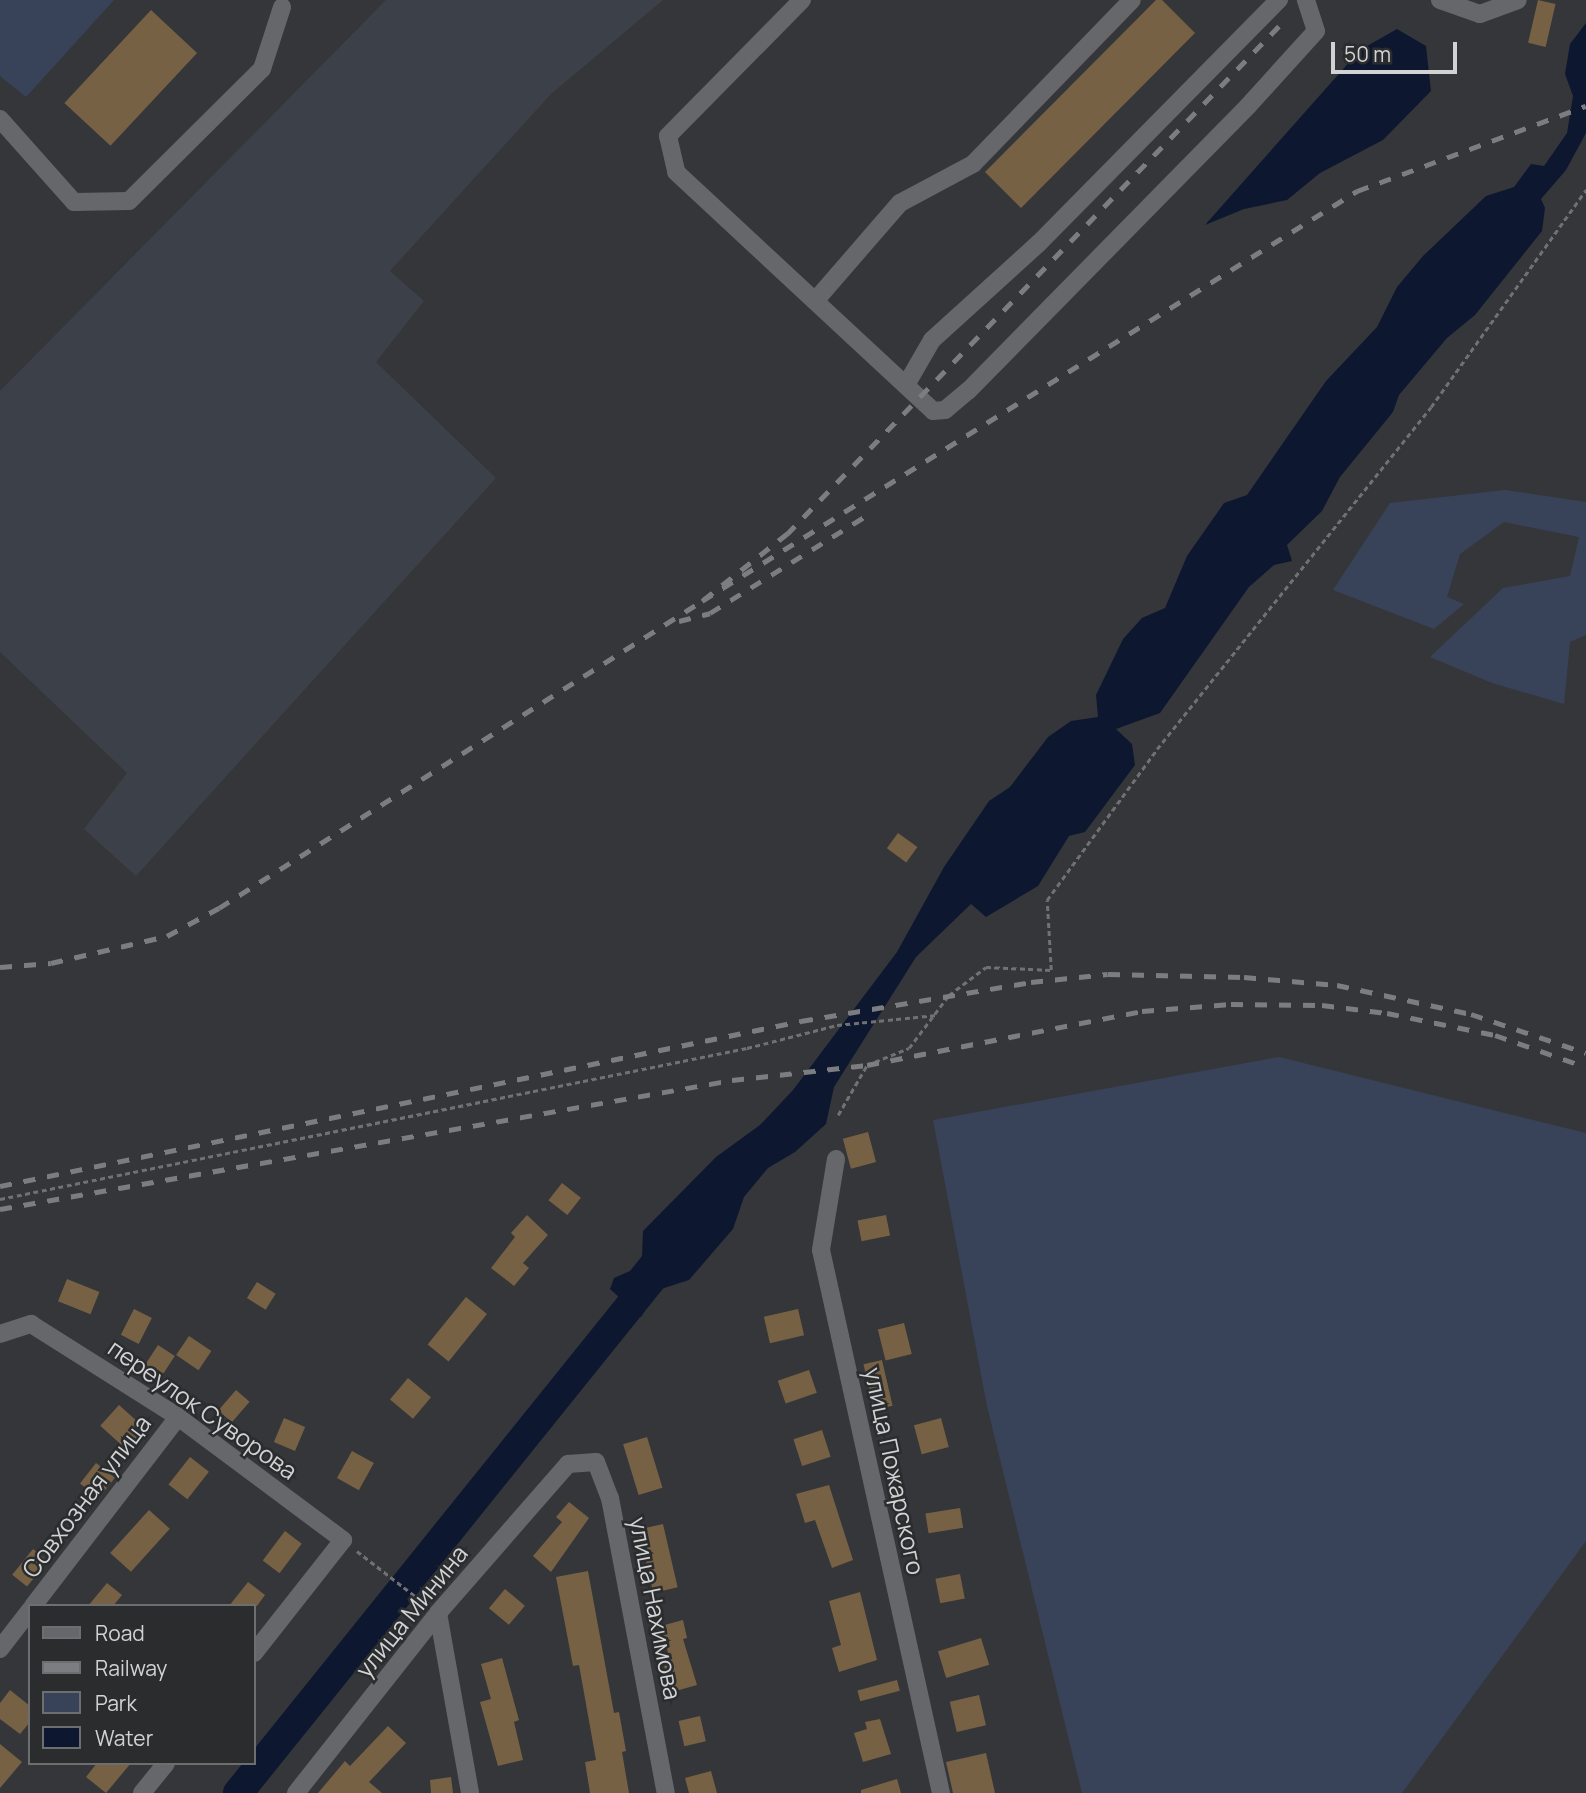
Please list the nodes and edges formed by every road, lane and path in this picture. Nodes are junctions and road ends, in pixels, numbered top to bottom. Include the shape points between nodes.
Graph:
1 (802, 0) edge
2 (1132, 0) edge
3 (1279, 0) edge
4 (1306, 0) edge
5 (1440, 0) edge
6 (1518, 0) edge
7 (282, 7) dead end
8 (0, 119) edge
9 (1586, 190) edge
10 (815, 301) junction
11 (906, 385) junction
12 (937, 1015) junction
13 (838, 1115) dead end
14 (836, 1159) dead end
15 (0, 1199) edge
16 (0, 1334) edge
17 (178, 1416) junction
18 (568, 1464) joint
19 (343, 1540) junction
20 (35, 1604) edge
21 (28, 1613) edge
22 (438, 1613) junction
23 (0, 1649) edge
24 (256, 1650) edge
25 (164, 1765) edge
26 (142, 1793) edge
27 (296, 1793) edge
28 (470, 1793) edge
29 (666, 1793) edge
30 (941, 1793) edge

1 - 10 street via 668,136 676,173
2 - 10 street via 973,164 900,203
3 - 11 street via 1039,243 932,340
4 - 11 street via 1316,31 968,391 946,410 933,411
5 - 6 street via 1480,14
7 - 8 street via 262,69 129,201 74,202
9 - 12 path via 1431,407 1157,749 1047,900 1051,970 986,967 949,995
10 - 11 street
12 - 13 path via 909,1048 867,1065
12 - 15 path via 837,1025 747,1048
14 - 30 street, улица Пожарского via 821,1250
16 - 17 street, переулок Суворова via 31,1324
17 - 19 street, переулок Суворова
17 - 20 street, Совхозная улица
18 - 22 street, улица Минина
18 - 29 street, улица Нахимова via 596,1462 610,1498
19 - 22 path
19 - 24 street
21 - 23 street, Совхозная улица
22 - 27 street, улица Минина
22 - 28 street
25 - 26 street

